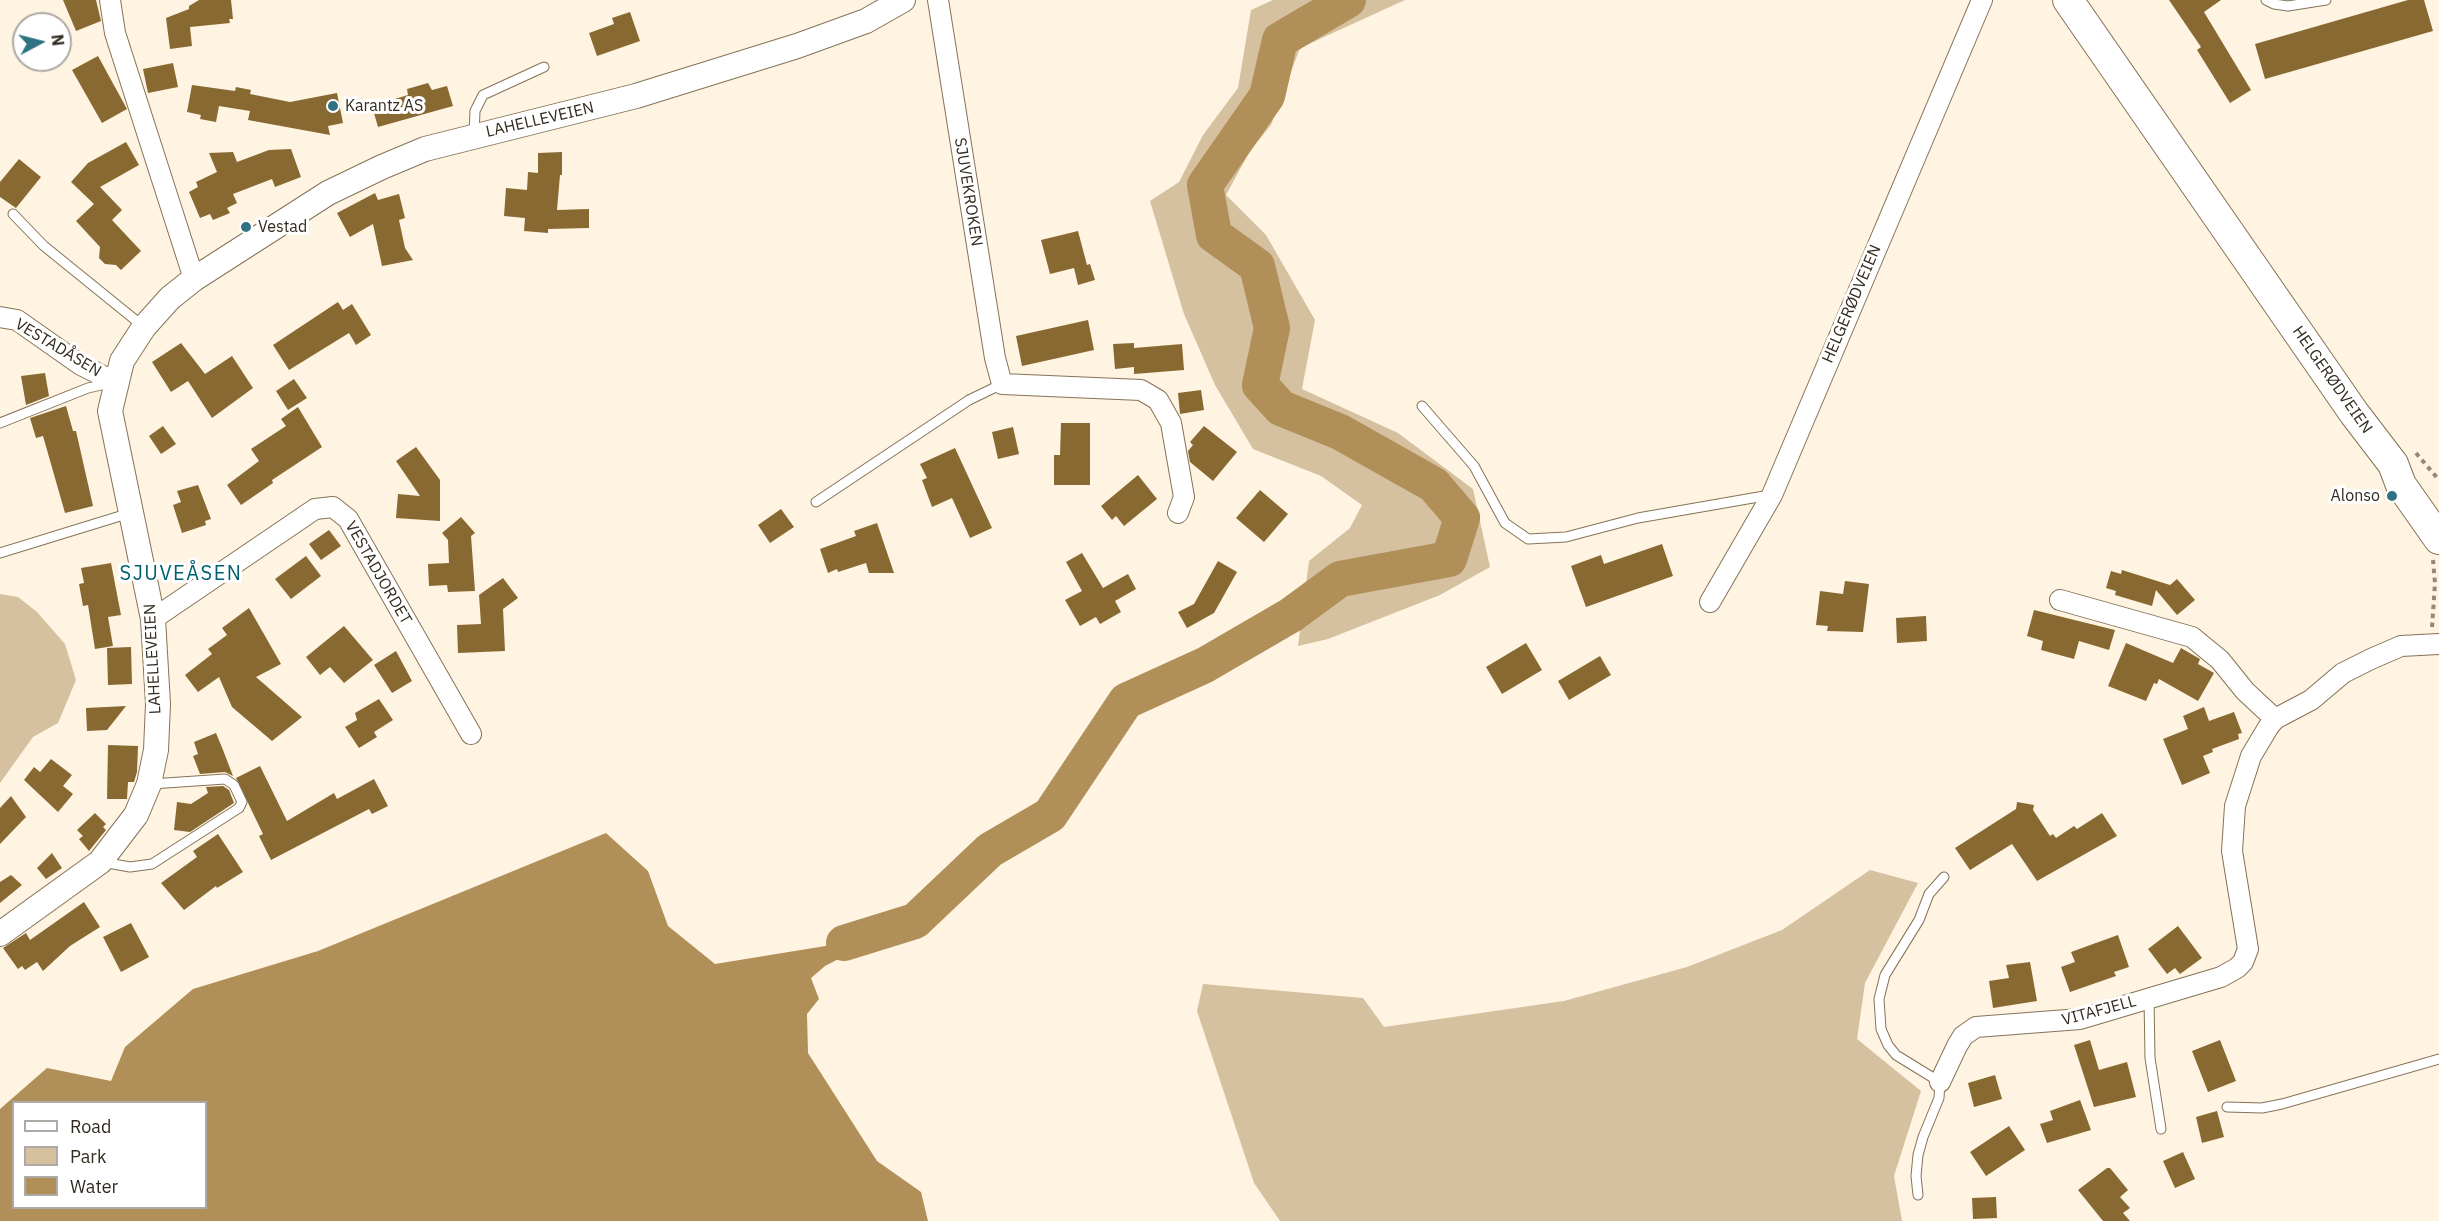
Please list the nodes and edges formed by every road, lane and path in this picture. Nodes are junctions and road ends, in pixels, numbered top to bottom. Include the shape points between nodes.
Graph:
1 (110, 0) edge
2 (903, 0) edge
3 (938, 0) edge
4 (1982, 0) edge
5 (2068, 0) edge
6 (2266, 0) edge
7 (2326, 0) edge
8 (544, 67) dead end
9 (474, 135) junction
10 (13, 214) dead end
11 (194, 279) junction
12 (0, 317) edge
13 (144, 327) junction
14 (115, 382) junction
15 (1002, 384) junction
16 (1422, 406) dead end
17 (0, 423) edge
18 (2393, 464) junction
19 (1772, 495) junction
20 (816, 502) dead end
21 (2439, 509) edge
22 (130, 513) junction
23 (1178, 513) dead end
24 (2434, 544) edge
25 (0, 553) edge
26 (2060, 600) dead end
27 (1710, 602) dead end
28 (153, 619) junction
29 (2437, 638) edge
30 (2275, 719) junction
31 (471, 734) dead end
32 (149, 784) junction
33 (100, 862) junction
34 (1944, 877) dead end
35 (0, 934) edge
36 (2149, 998) junction
37 (2439, 1059) edge
38 (1940, 1082) junction
39 (2227, 1107) dead end
40 (2161, 1129) dead end
41 (1918, 1195) dead end

1 - 11 street via 115,33
2 - 9 street, LAHELLEVEIEN via 866,21 797,46 636,96
3 - 15 street, SJUVEKROKEN
4 - 19 street, HELGERØDVEIEN
5 - 18 main road, HELGERØDVEIEN
6 - 7 lane via 2288,6
8 - 9 lane via 483,95 475,111
9 - 11 street, LAHELLEVEIEN via 393,162 328,194
10 - 13 lane via 44,246
11 - 13 street, LAHELLEVEIEN
12 - 14 street, VESTADÅSEN via 17,321 81,365
13 - 14 street, LAHELLEVEIEN
14 - 17 lane via 88,388
14 - 22 street, LAHELLEVEIEN via 110,411
15 - 20 lane via 969,400
15 - 23 street via 1141,390 1158,400 1171,423 1184,497
16 - 19 lane via 1474,466 1505,523 1528,539 1566,537 1674,511
18 - 21 main road, HELGERØDVEIEN via 2412,477
18 - 24 main road, HELGERØDVEIEN
19 - 27 street, HELGERØDVEIEN
22 - 25 lane
22 - 28 street, LAHELLEVEIEN via 144,562
24 - 29 path via 2430,623
26 - 30 street via 2192,637 2220,660
28 - 31 street, VESTADJORDET via 315,509 333,507 348,519
28 - 32 street, LAHELLEVEIEN via 158,704 156,750
29 - 30 street, VITAFJELL via 2401,646 2371,659
30 - 36 street, VITAFJELL via 2251,756 2235,806 2232,851 2248,949 2243,962 2221,977
32 - 33 street, LAHELLEVEIEN via 136,815
32 - 33 lane via 225,779 234,785 242,802 239,808 152,864 130,867
33 - 35 street, LAHELLEVEIEN
34 - 38 lane via 1929,894 1885,975 1878,1014 1881,1029 1896,1055
36 - 38 street, VITAFJELL via 2080,1019 1976,1027 1963,1036
36 - 40 lane via 2150,1058
37 - 39 lane via 2272,1106
38 - 41 lane via 1939,1098 1918,1155

